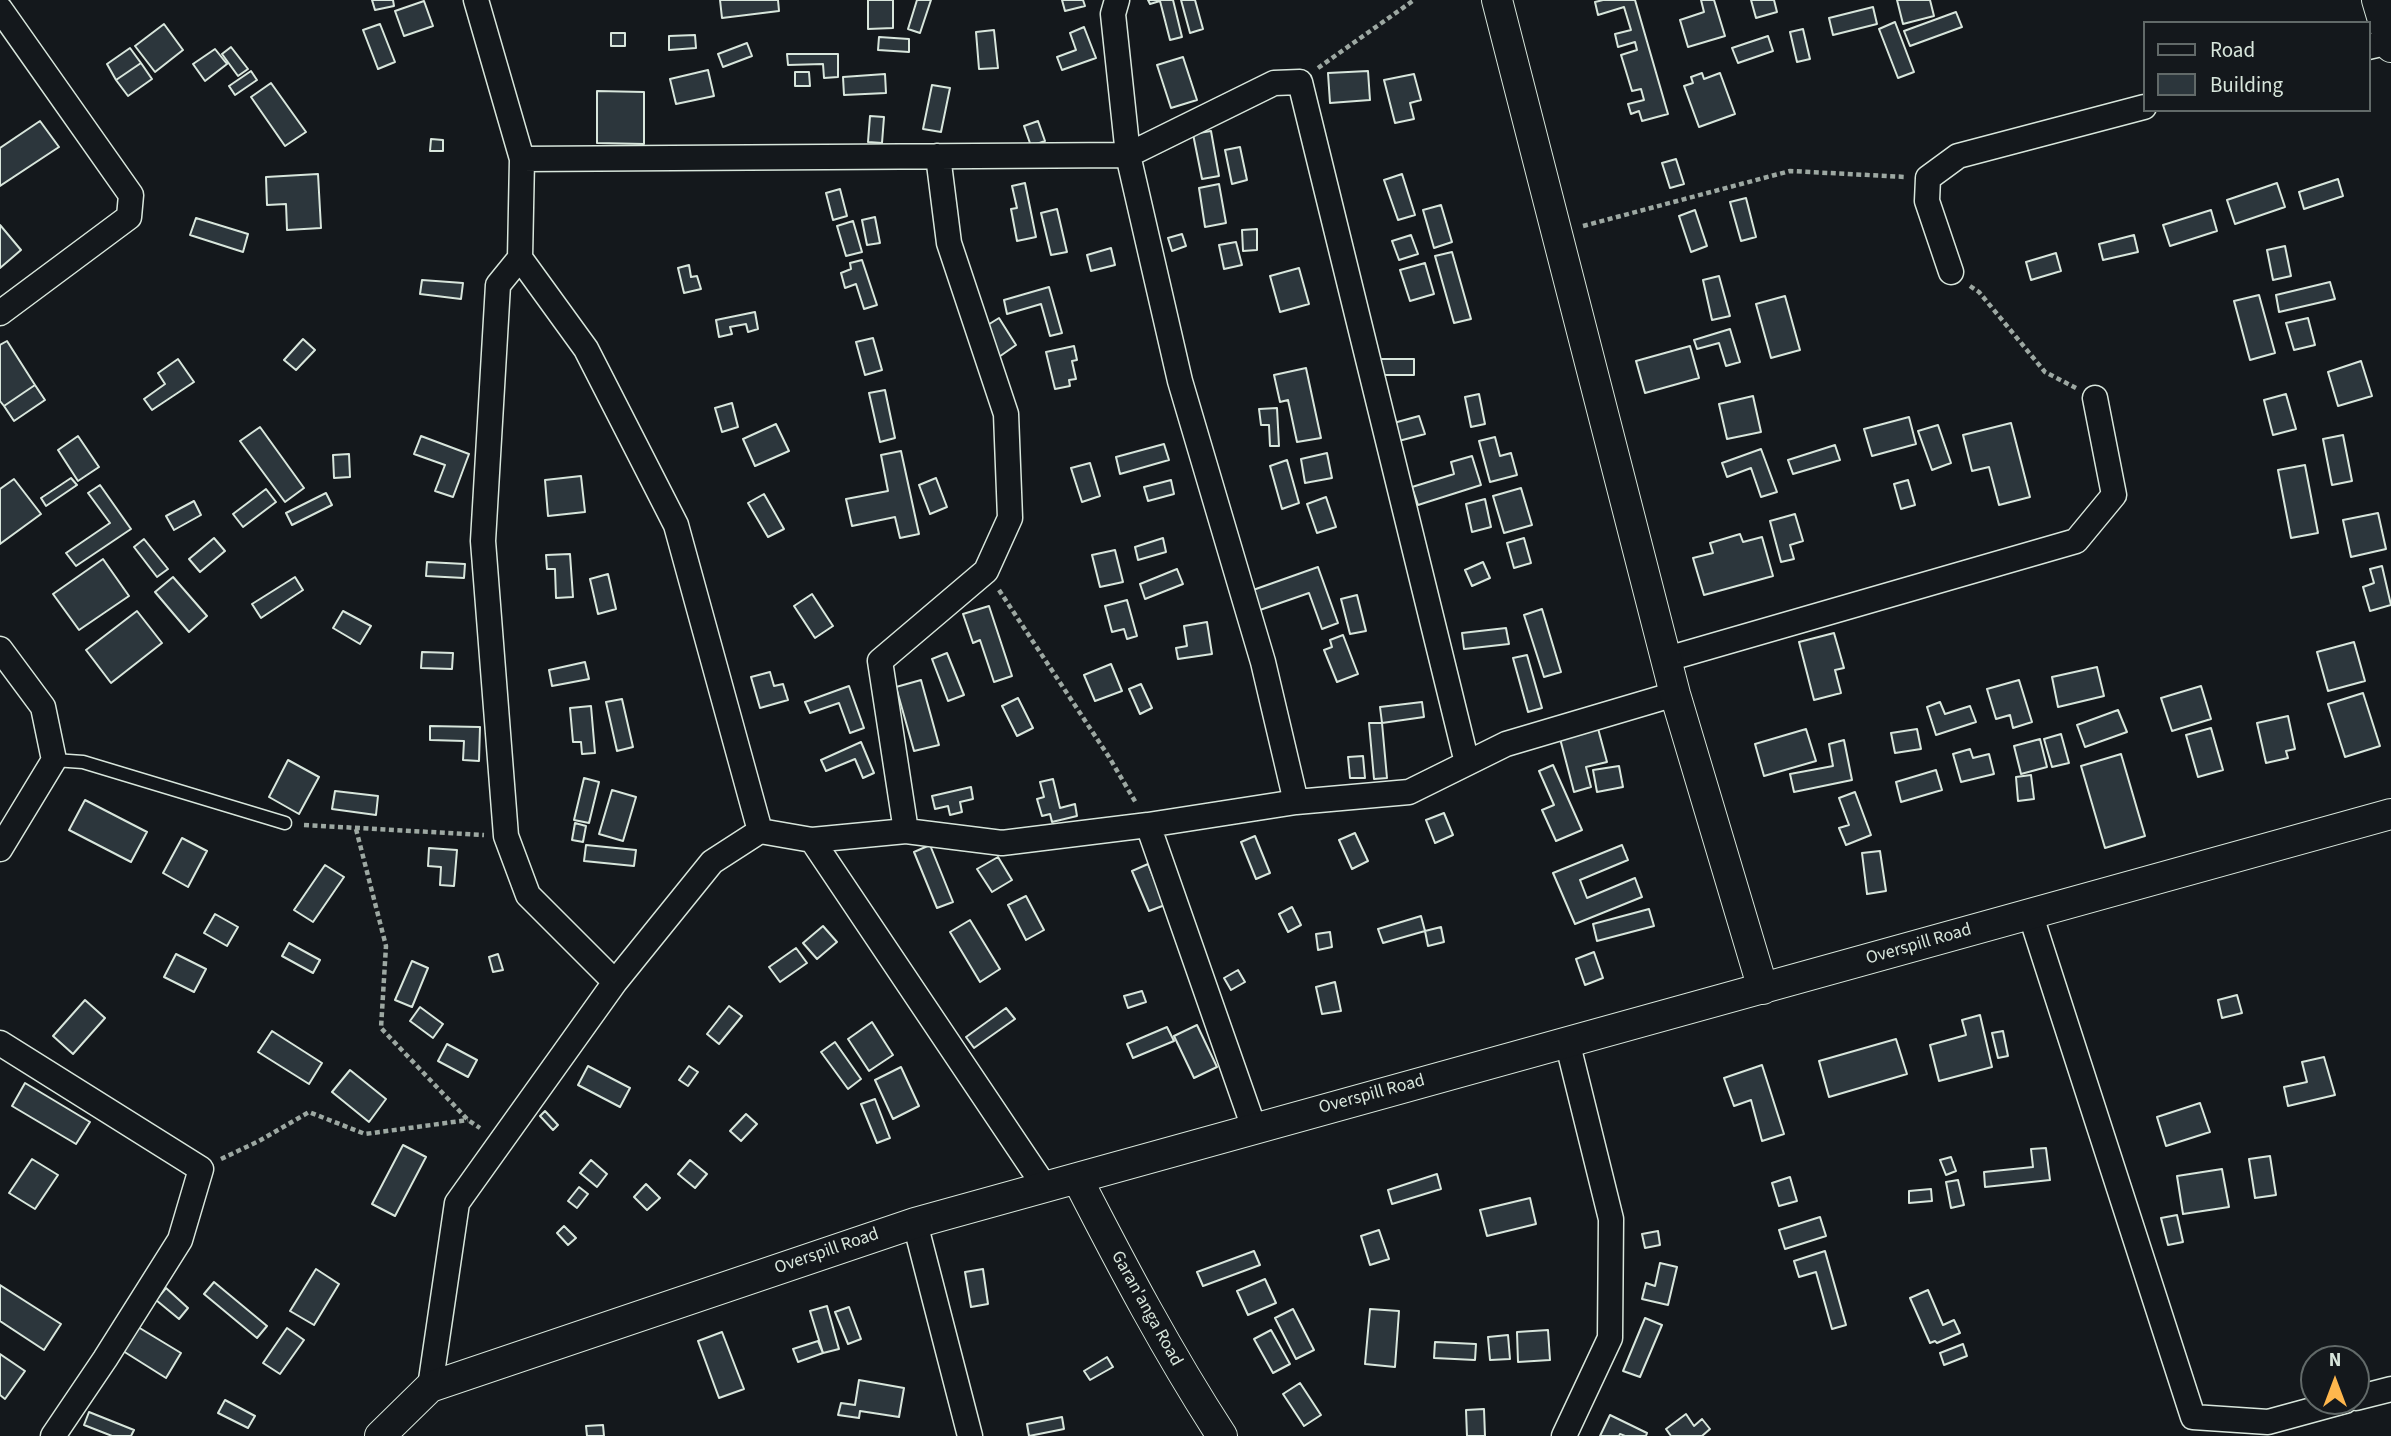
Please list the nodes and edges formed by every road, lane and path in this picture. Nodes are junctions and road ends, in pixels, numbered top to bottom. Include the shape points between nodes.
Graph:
1 (476, 0) edge
2 (1117, 0) edge
3 (1414, 0) edge
4 (1497, 0) edge
5 (2377, 0) edge
6 (0, 9) edge
7 (2383, 45) edge
8 (1300, 82) junction
9 (2142, 108) edge
10 (1128, 155) junction
11 (938, 156) junction
12 (522, 159) junction
13 (1928, 178) junction
14 (1557, 233) junction
15 (520, 258) junction
16 (1951, 272) joint
17 (0, 313) edge
18 (2095, 398) joint
19 (986, 571) junction
20 (0, 649) edge
21 (1667, 659) junction
22 (1675, 694) junction
23 (54, 760) junction
24 (1467, 763) junction
25 (1296, 802) junction
26 (2391, 814) edge
27 (285, 824) joint
28 (1148, 825) junction
29 (356, 829) junction
30 (760, 831) junction
31 (906, 831) junction
32 (506, 836) junction
33 (812, 840) junction
34 (0, 849) edge
35 (2030, 913) junction
36 (615, 982) junction
37 (1763, 989) junction
38 (1567, 1041) junction
39 (0, 1043) edge
40 (468, 1120) junction
41 (1254, 1128) junction
42 (502, 1141) junction
43 (201, 1169) junction
44 (1077, 1178) junction
45 (1045, 1186) junction
46 (915, 1223) junction
47 (430, 1387) junction
48 (2391, 1389) edge
49 (2370, 1394) edge
50 (2300, 1413) edge
51 (52, 1436) edge
52 (380, 1436) edge
53 (970, 1436) edge
54 (1222, 1436) edge
55 (1564, 1436) edge

1 - 12 street
2 - 10 street via 1113,14
3 - 8 path
4 - 14 street
5 - 7 street
6 - 17 street via 131,195 129,217
8 - 10 street via 1274,83
8 - 24 street
9 - 13 street via 1958,156
10 - 11 street
10 - 25 street via 1180,381 1263,662
11 - 12 street
11 - 19 street via 949,243 1006,414 1010,518
12 - 15 street
13 - 14 path via 1790,171
13 - 16 street via 1927,201
14 - 21 street
15 - 30 street via 586,349 676,525
15 - 32 street via 498,285 483,541
16 - 18 path via 1979,292 2045,372
18 - 21 street via 2114,495 2076,541
19 - 28 path via 1109,757
19 - 31 street via 880,661
20 - 23 street via 43,707
21 - 22 street
22 - 24 street via 1506,744
22 - 37 street
23 - 27 lane via 83,762
23 - 34 street
24 - 25 street via 1409,792
25 - 28 street
26 - 35 street, Overspill Road
27 - 29 path
28 - 31 street via 1002,843
28 - 41 street
29 - 32 path
29 - 40 path via 386,946 381,1028
30 - 33 street
30 - 36 street via 712,862
31 - 33 street
32 - 36 street via 528,895
33 - 45 street
35 - 37 street, Overspill Road
35 - 50 street via 2193,1417 2267,1422
36 - 42 street
37 - 38 street, Overspill Road
38 - 41 street, Overspill Road
38 - 55 street via 1611,1219 1611,1338
39 - 43 street
40 - 42 path
40 - 43 path via 365,1134 309,1112
41 - 44 street, Overspill Road
42 - 47 street via 457,1203
43 - 51 street via 180,1240
44 - 45 street, Overspill Road
44 - 54 street, Garan'anga Road via 1182,1374
45 - 46 street, Overspill Road
46 - 47 street, Overspill Road
46 - 53 street
47 - 52 street, Overspill Road
48 - 49 street

